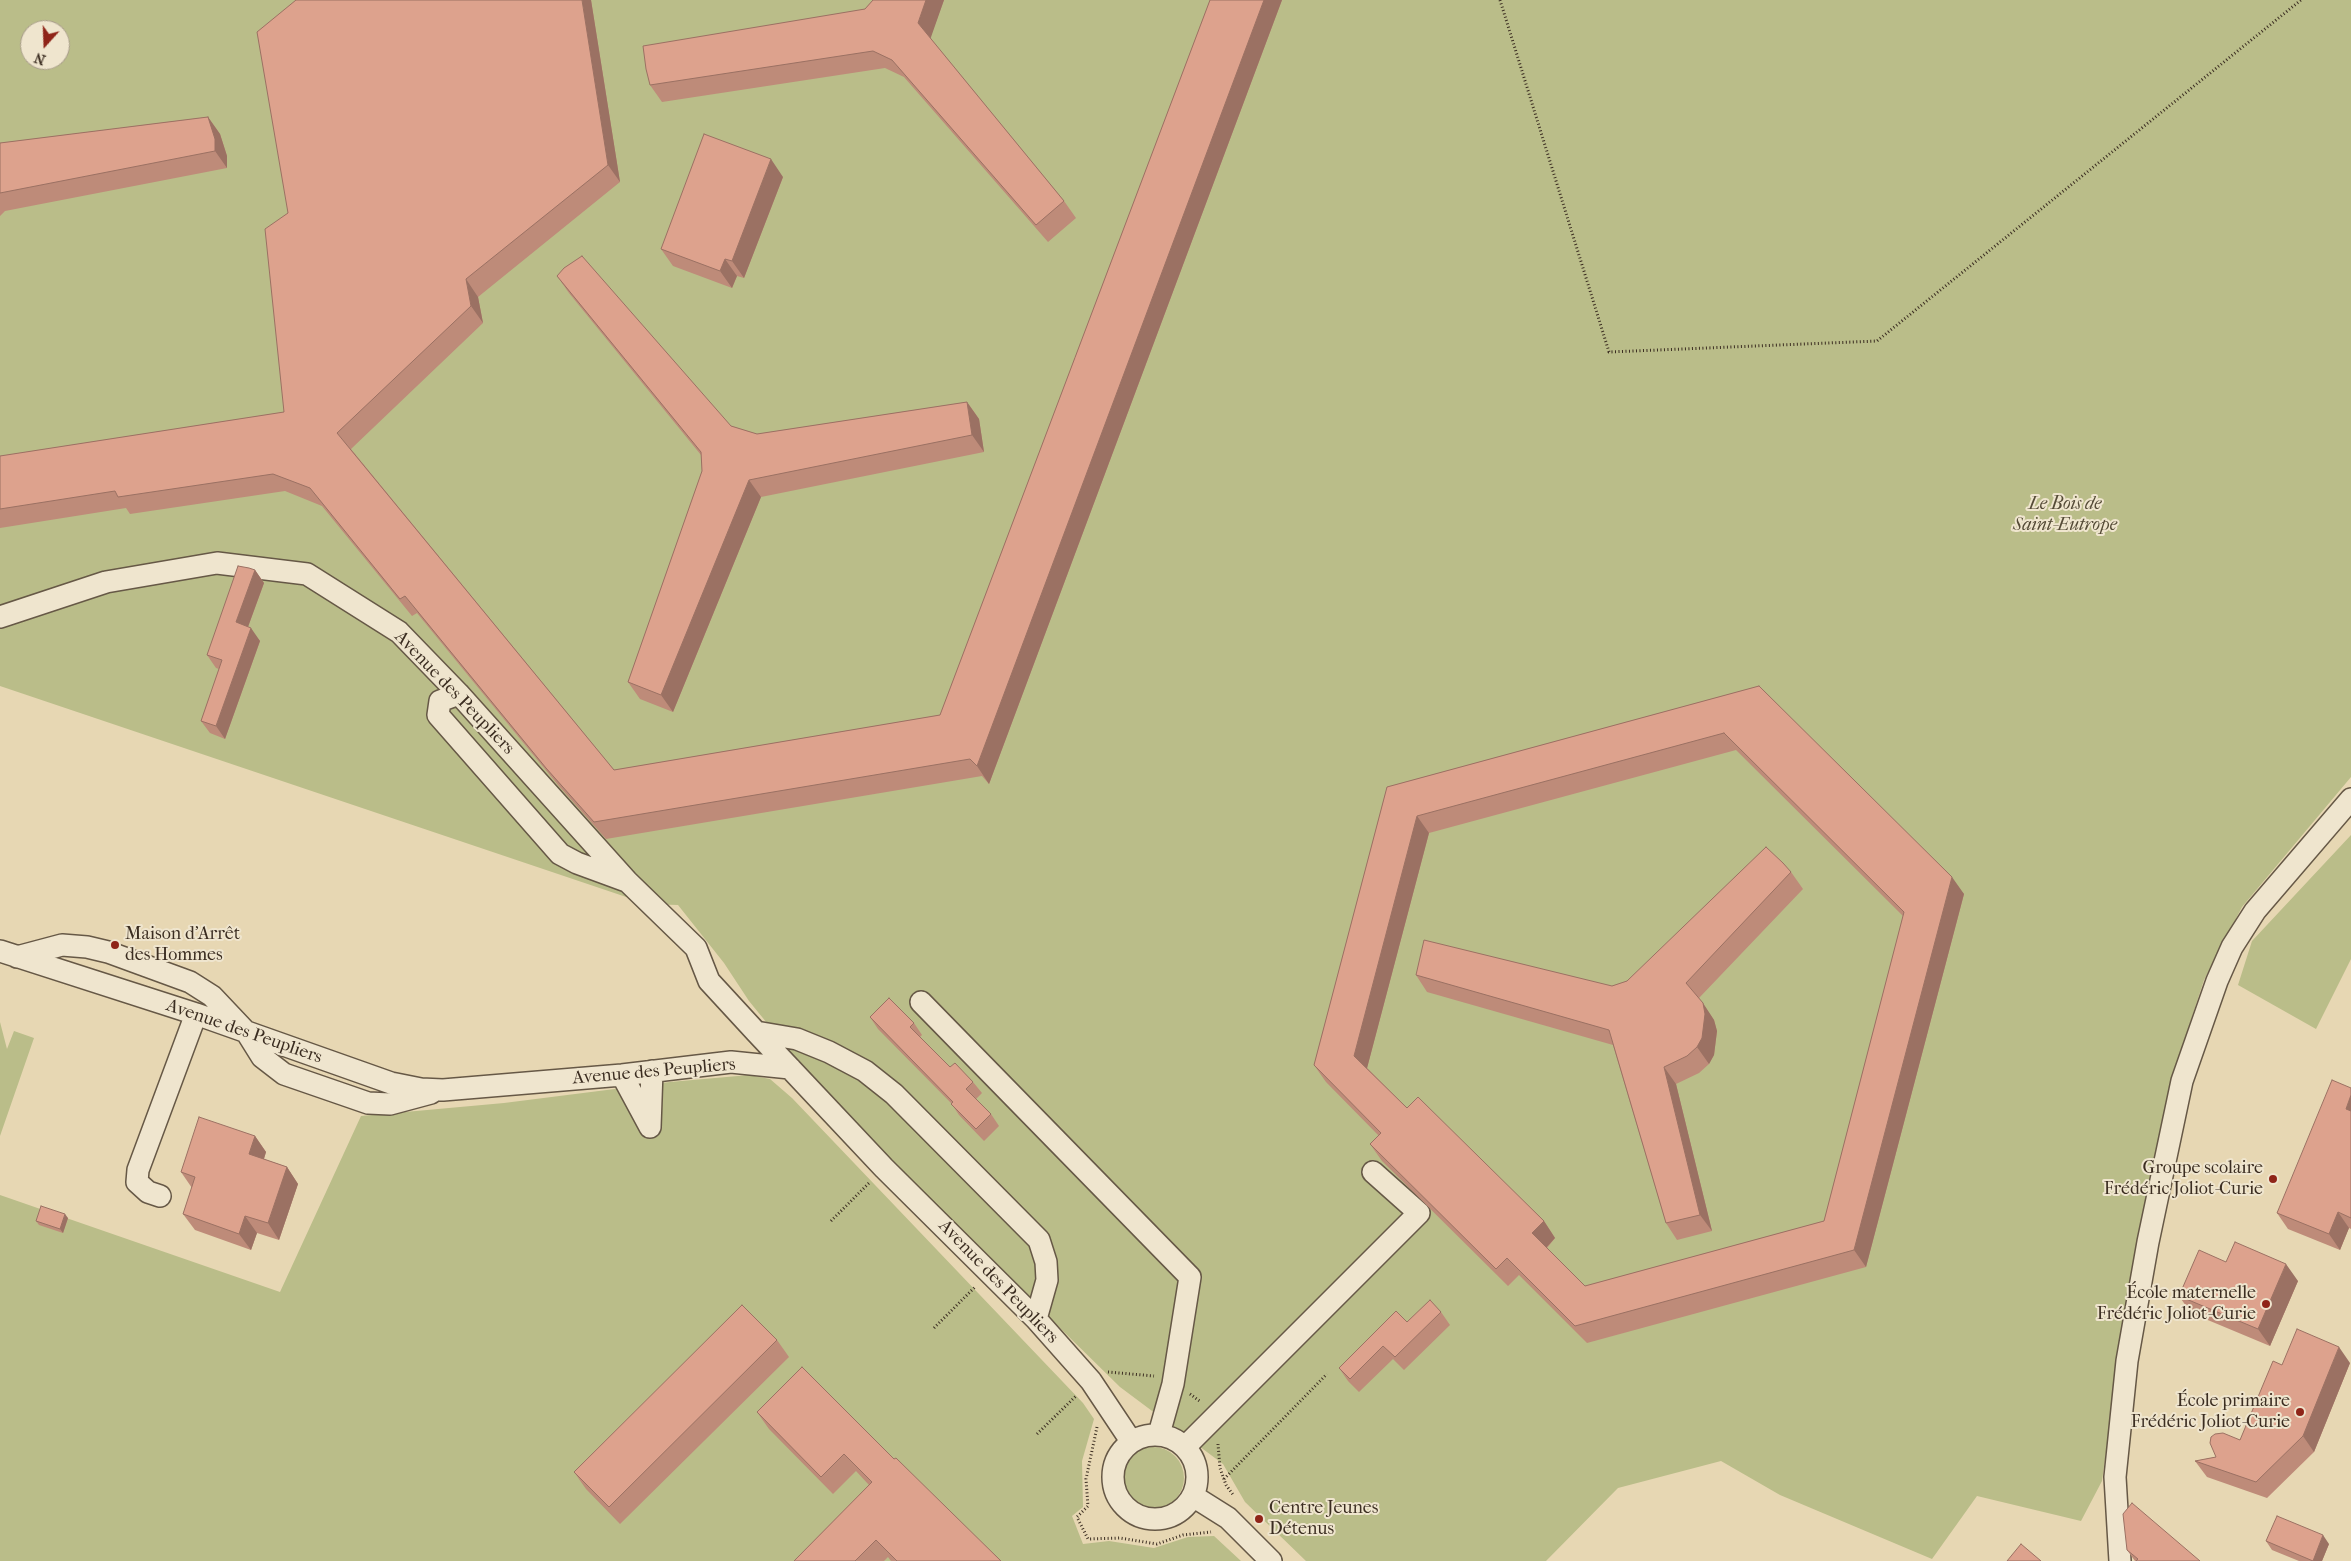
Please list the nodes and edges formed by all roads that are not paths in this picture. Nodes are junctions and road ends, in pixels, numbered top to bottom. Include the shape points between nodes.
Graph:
1 (0, 617) edge
2 (459, 694) junction
3 (2351, 799) edge
4 (627, 881) junction
5 (8, 954) edge
6 (921, 1002) dead end
7 (196, 1014) junction
8 (756, 1032) junction
9 (247, 1033) junction
10 (790, 1068) junction
11 (652, 1071) junction
12 (622, 1075) junction
13 (1373, 1172) dead end
14 (160, 1196) dead end
15 (1036, 1319) junction
16 (1159, 1434) junction
17 (1131, 1441) junction
18 (1186, 1447) junction
19 (1193, 1496) junction
20 (1271, 1561) edge
21 (2120, 1561) edge

1 - 2 street, Avenue des Peupliers via 106,582 216,563 307,574 399,632
2 - 4 street, Avenue des Peupliers
2 - 4 street via 440,701 438,715 560,854 576,864
3 - 21 street via 2255,911 2232,946 2182,1081 2127,1362 2115,1477
4 - 8 street, Avenue des Peupliers via 696,948 709,981
5 - 7 street, Avenue des Peupliers
5 - 9 street via 62,944 108,952 190,982 212,996
6 - 16 street via 1190,1276 1173,1384
7 - 9 street, Avenue des Peupliers
7 - 14 street via 138,1170 137,1182 148,1192
8 - 10 street, Avenue des Peupliers
8 - 15 street via 797,1039 865,1071 894,1094 1040,1240 1047,1280
9 - 12 street, Avenue des Peupliers via 421,1090
10 - 11 street, Avenue des Peupliers via 731,1062
10 - 15 street, Avenue des Peupliers via 884,1168
11 - 12 street, Avenue des Peupliers
11 - 12 street via 650,1127
13 - 18 street via 1419,1213
15 - 17 street, Avenue des Peupliers via 1088,1390
16 - 17 street
16 - 18 street
17 - 19 street via 1120,1452 1112,1480 1116,1495 1125,1507 1148,1519 1162,1519 1175,1515
18 - 19 street via 1197,1470
19 - 20 street via 1228,1518

